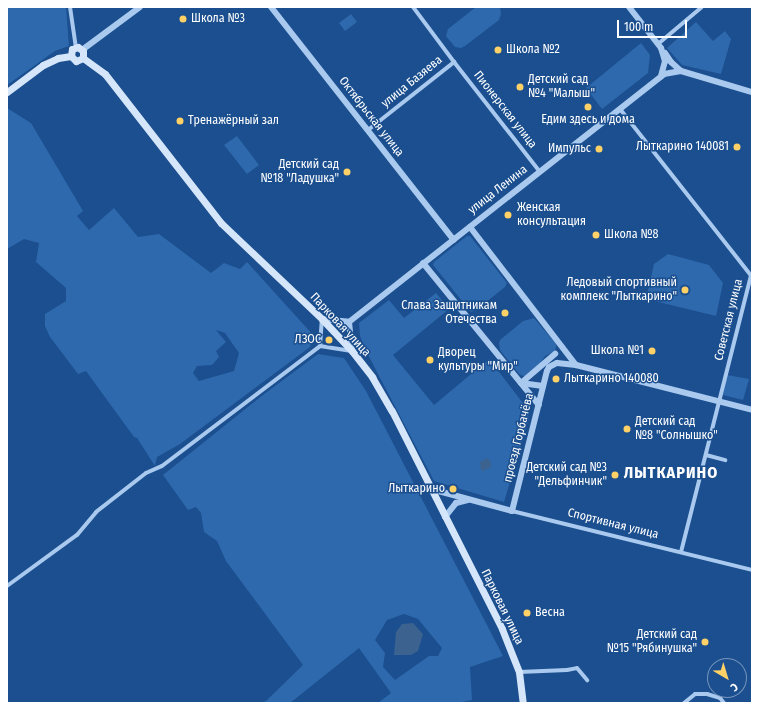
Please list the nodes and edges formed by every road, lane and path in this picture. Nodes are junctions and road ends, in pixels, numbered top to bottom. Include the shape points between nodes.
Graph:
1 (70, 7) edge
2 (140, 7) edge
3 (271, 7) edge
4 (413, 7) edge
5 (629, 7) edge
6 (702, 7) edge
7 (659, 46) junction
8 (80, 52) junction
9 (70, 56) junction
10 (454, 62) junction
11 (681, 71) junction
12 (661, 76) junction
13 (7, 92) edge
14 (752, 92) edge
15 (620, 109) junction
16 (368, 130) junction
17 (540, 172) junction
18 (470, 227) junction
19 (454, 240) junction
20 (423, 264) junction
21 (751, 277) edge
22 (322, 319) junction
23 (349, 322) junction
24 (560, 344) junction
25 (320, 346) junction
26 (352, 351) junction
27 (555, 354) junction
28 (576, 365) junction
29 (548, 369) junction
30 (521, 383) junction
31 (543, 386) junction
32 (719, 402) junction
33 (539, 405) junction
34 (752, 410) edge
35 (706, 455) junction
36 (725, 460) dead end
37 (431, 489) junction
38 (469, 499) junction
39 (512, 511) junction
40 (446, 517) junction
41 (681, 552) junction
42 (752, 570) edge
43 (7, 586) edge
44 (519, 672) junction
45 (586, 680) dead end
46 (524, 703) edge
47 (684, 703) edge
48 (724, 703) edge

1 - 8 street
2 - 8 street
3 - 16 street, Октябрьская улица
4 - 10 street, улица Базяева
5 - 7 street
6 - 7 street
7 - 11 street
7 - 12 street via 665,61
8 - 9 main road via 71,51
8 - 9 main road via 76,61
8 - 22 main road, Парковая улица via 105,74 221,223
9 - 13 main road via 58,58 44,65
10 - 16 street, улица Базяева
10 - 17 street, Пионерская улица
11 - 12 street
11 - 14 street
12 - 15 street, улица Ленина
15 - 17 street, улица Ленина
15 - 21 street, Советская улица
16 - 19 street, Октябрьская улица
17 - 18 street, улица Ленина
18 - 19 street, улица Ленина
18 - 24 street
19 - 20 street, улица Ленина
20 - 23 street, улица Ленина
20 - 30 street
21 - 32 street, Советская улица
22 - 23 street
22 - 25 street
22 - 26 main road, Парковая улица
23 - 26 street
24 - 27 street, проезд Горбачёва
24 - 28 street
25 - 26 street
25 - 43 street via 162,466 140,478 96,512 77,535
26 - 37 main road, Парковая улица via 375,381
27 - 29 street, проезд Горбачёва
27 - 30 street
28 - 29 street via 557,363
28 - 32 street
29 - 31 street, проезд Горбачёва
30 - 31 street
30 - 33 street
31 - 33 street, проезд Горбачёва
32 - 34 street
32 - 35 street, Советская улица
33 - 39 street, проезд Горбачёва
35 - 36 street
35 - 41 street, Советская улица
37 - 38 street, Спортивная улица
37 - 40 main road, Парковая улица
38 - 39 street, Спортивная улица
38 - 40 street via 456,504
39 - 41 street, Спортивная улица
40 - 44 main road, Парковая улица via 502,629
41 - 42 street, Спортивная улица
44 - 45 street via 577,668
44 - 46 main road, Парковая улица
47 - 48 street via 695,694 707,694 720,698

